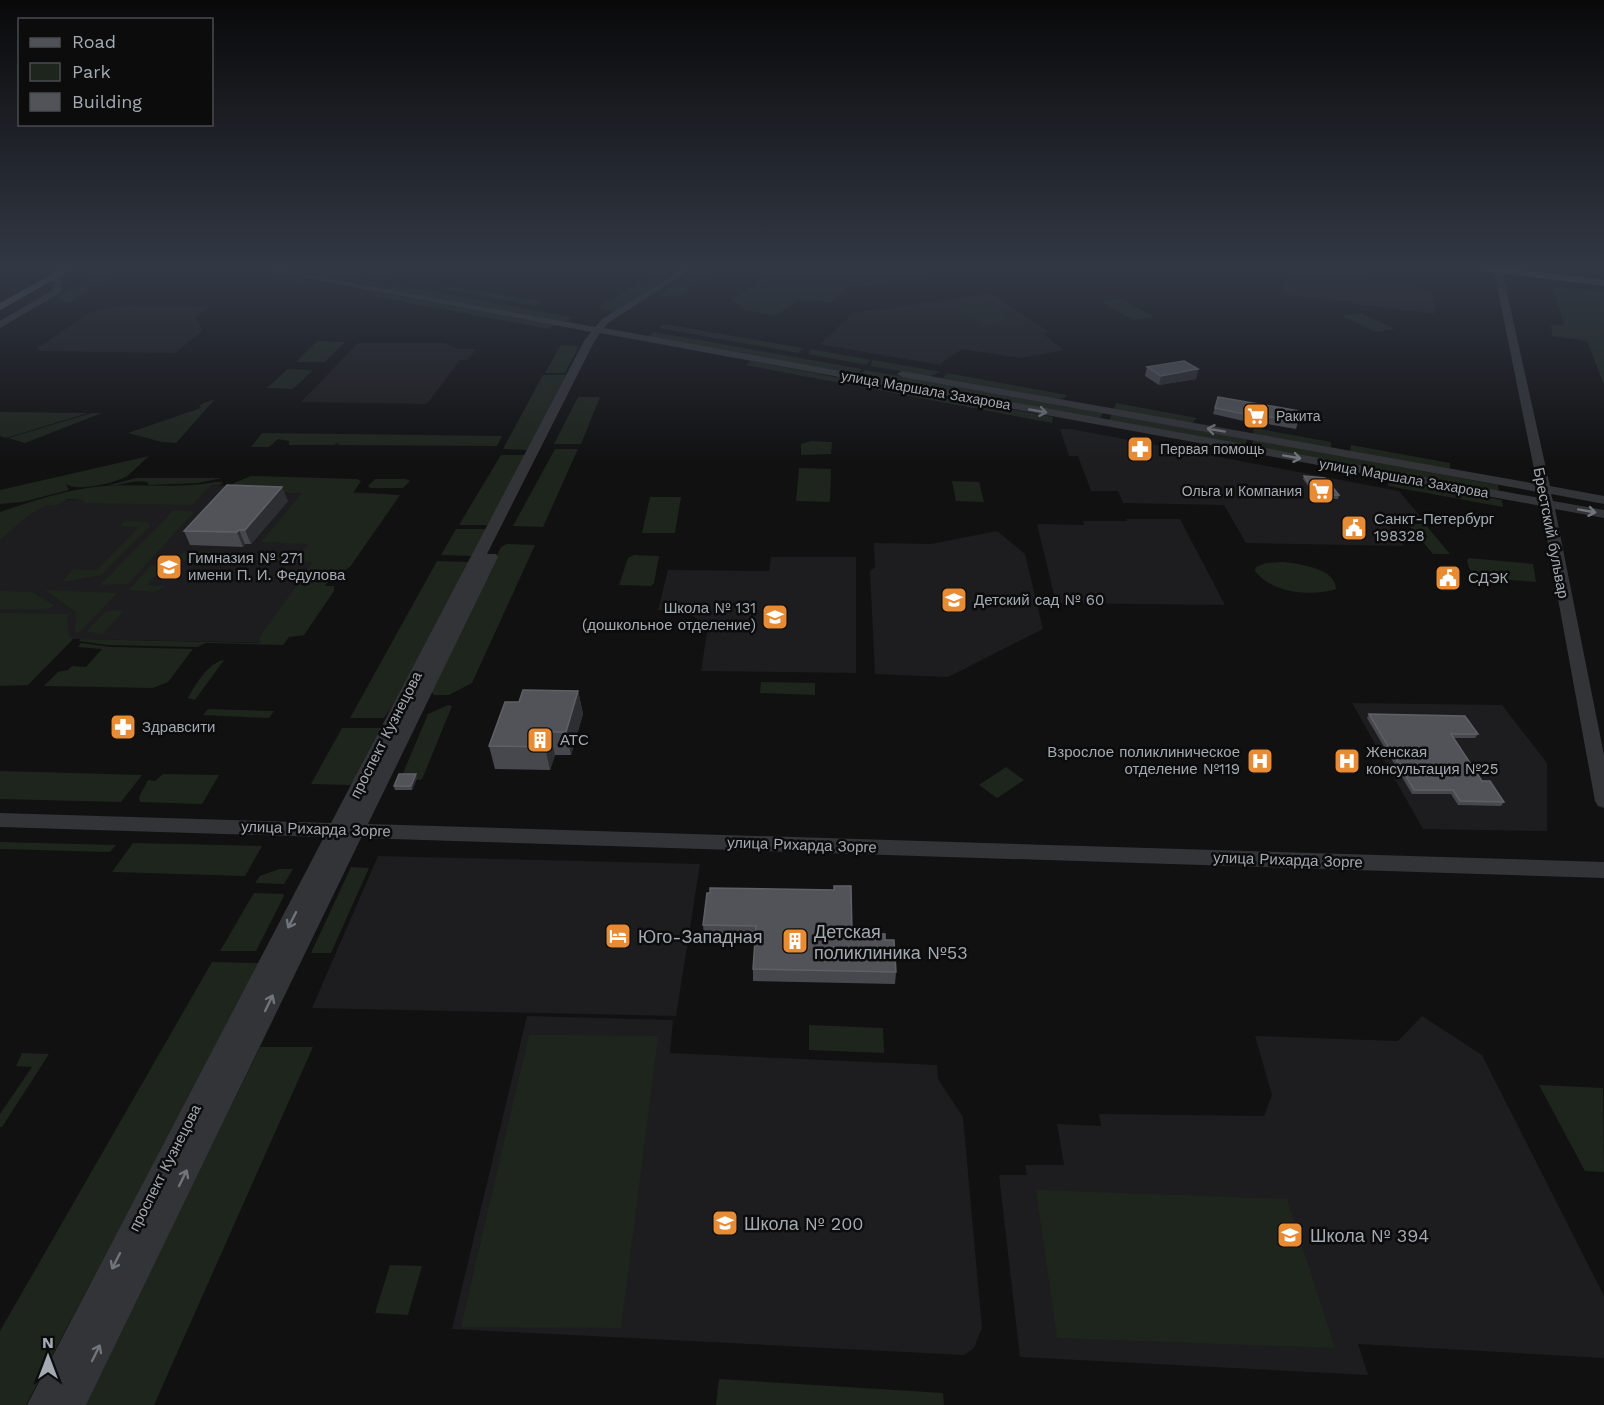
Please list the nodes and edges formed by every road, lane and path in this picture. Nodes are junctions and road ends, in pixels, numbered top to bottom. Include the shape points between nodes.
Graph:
1 (601, 332) edge
2 (635, 332) edge
3 (651, 332) edge
4 (1510, 332) edge
5 (697, 337) dead end
6 (865, 368) dead end
7 (1545, 497) junction
8 (1604, 500) edge
9 (1604, 514) edge
10 (1604, 801) edge
11 (0, 820) edge
12 (346, 830) junction
13 (1604, 870) edge
14 (42, 1405) edge
15 (70, 1405) edge

1 - 12 street, проспект Кузнецова
2 -> 7 street, улица Маршала Захарова
3 - 5 street, улица Маршала Захарова
4 - 7 street, Брестский бульвар
7 -> 6 street, улица Маршала Захарова
7 - 8 street, улица Маршала Захарова
7 -> 9 street, улица Маршала Захарова
7 - 10 street, Брестский бульвар
11 - 12 street, улица Рихарда Зорге
12 - 13 street, улица Рихарда Зорге
12 -> 14 street, проспект Кузнецова
15 -> 12 street, проспект Кузнецова

